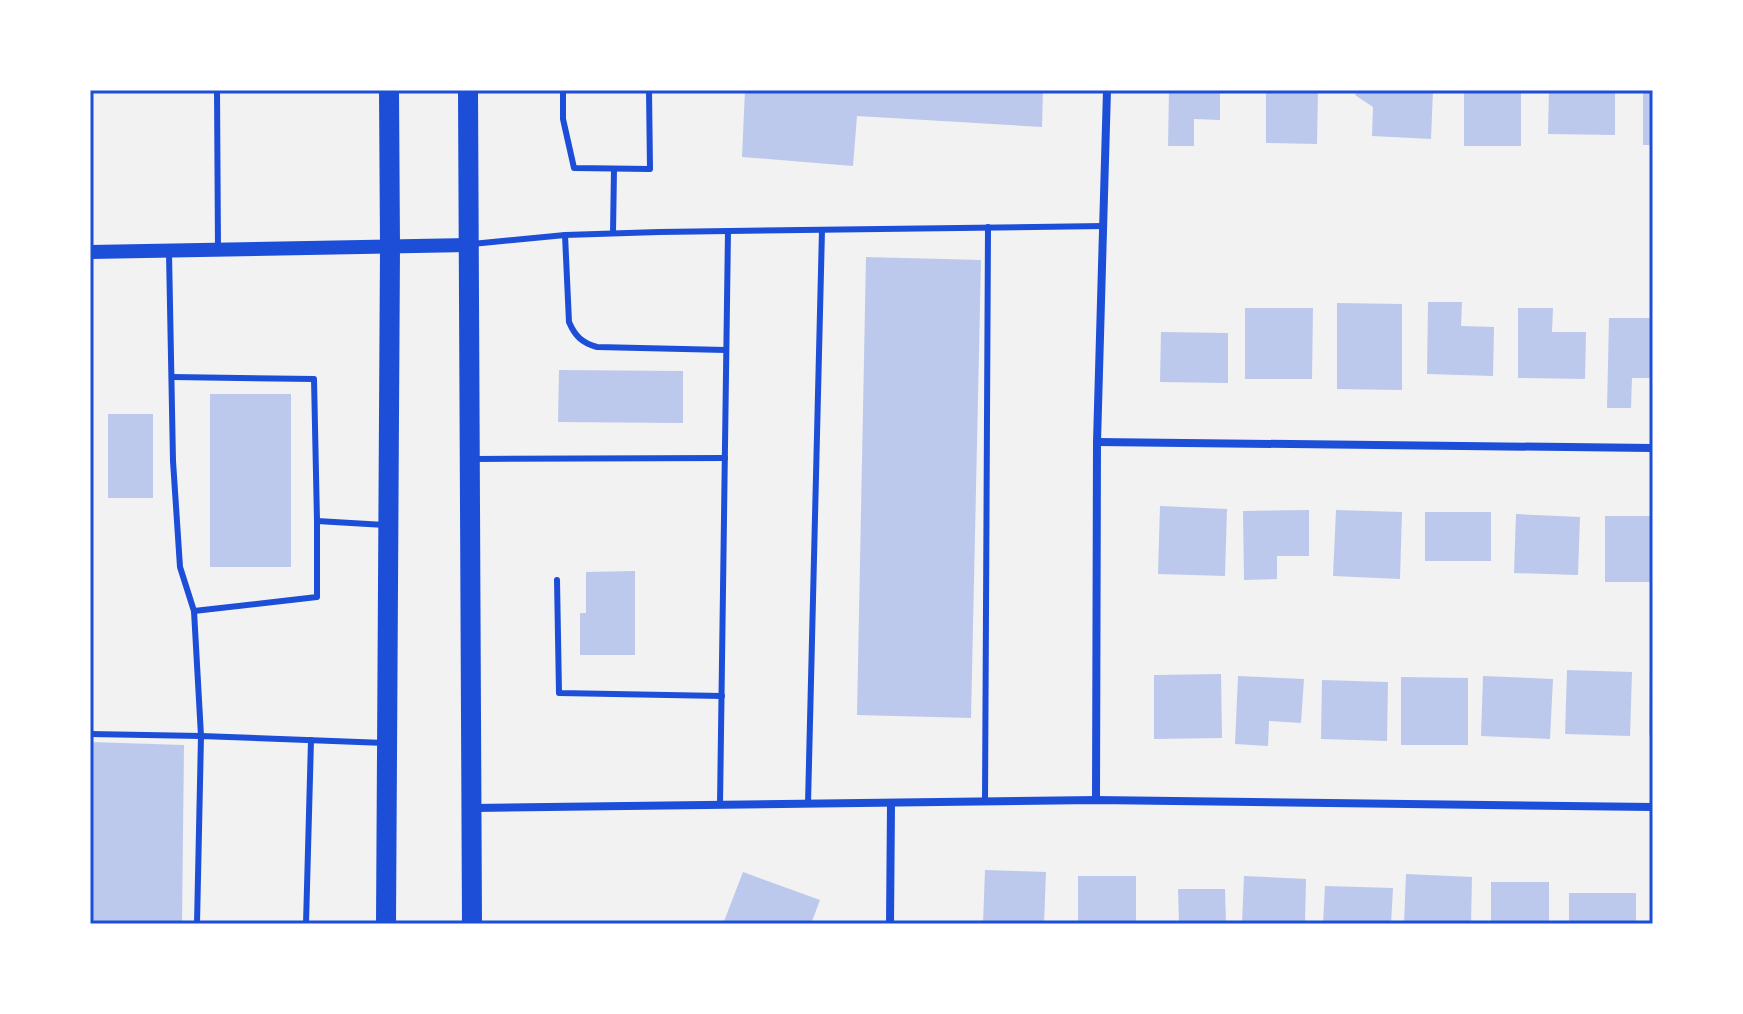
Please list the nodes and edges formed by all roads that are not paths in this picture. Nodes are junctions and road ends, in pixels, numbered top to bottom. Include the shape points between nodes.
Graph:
1 (217, 90) edge
2 (389, 90) edge
3 (468, 90) edge
4 (563, 90) edge
5 (649, 90) edge
6 (1107, 90) edge
7 (614, 169) junction
8 (1104, 226) junction
9 (988, 227) junction
10 (822, 230) junction
11 (728, 231) junction
12 (613, 233) junction
13 (565, 235) junction
14 (469, 245) junction
15 (390, 247) junction
16 (218, 250) junction
17 (169, 251) junction
18 (90, 252) edge
19 (726, 350) junction
20 (172, 377) junction
21 (1097, 442) junction
22 (1653, 448) edge
23 (725, 458) junction
24 (470, 459) junction
25 (317, 521) junction
26 (388, 525) junction
27 (557, 580) dead end
28 (194, 611) junction
29 (722, 696) junction
30 (90, 734) edge
31 (201, 736) junction
32 (311, 740) junction
33 (386, 743) junction
34 (1096, 800) junction
35 (985, 802) junction
36 (808, 804) junction
37 (891, 804) junction
38 (720, 805) junction
39 (1653, 807) edge
40 (471, 808) junction
41 (197, 924) edge
42 (306, 924) edge
43 (386, 924) edge
44 (472, 924) edge
45 (890, 924) edge

1 - 16 lane
2 - 15 main road
3 - 14 main road
4 - 7 lane via 563,119 574,168
5 - 7 lane via 650,169
6 - 8 street
7 - 12 lane
8 - 9 lane
8 - 21 street
9 - 10 lane
9 - 35 lane
10 - 11 lane
10 - 36 lane
11 - 12 lane
11 - 19 lane
12 - 13 lane
13 - 14 lane
13 - 19 lane via 569,322 585,343
14 - 15 street
14 - 24 main road
15 - 16 street
15 - 26 main road
16 - 17 street
17 - 18 street
17 - 20 lane
19 - 23 lane
20 - 25 lane via 314,379
20 - 28 lane via 180,567
21 - 22 street
21 - 34 street
23 - 24 lane
23 - 29 lane
24 - 40 main road
25 - 26 lane
25 - 28 lane via 317,597
26 - 33 main road
27 - 29 lane via 559,693
28 - 31 lane
29 - 38 lane
30 - 31 lane
31 - 32 lane
31 - 41 lane
32 - 33 lane
32 - 42 lane
33 - 43 main road
34 - 35 street
34 - 39 street
35 - 37 street
36 - 37 street
36 - 38 street
37 - 45 street
38 - 40 street
40 - 44 main road

